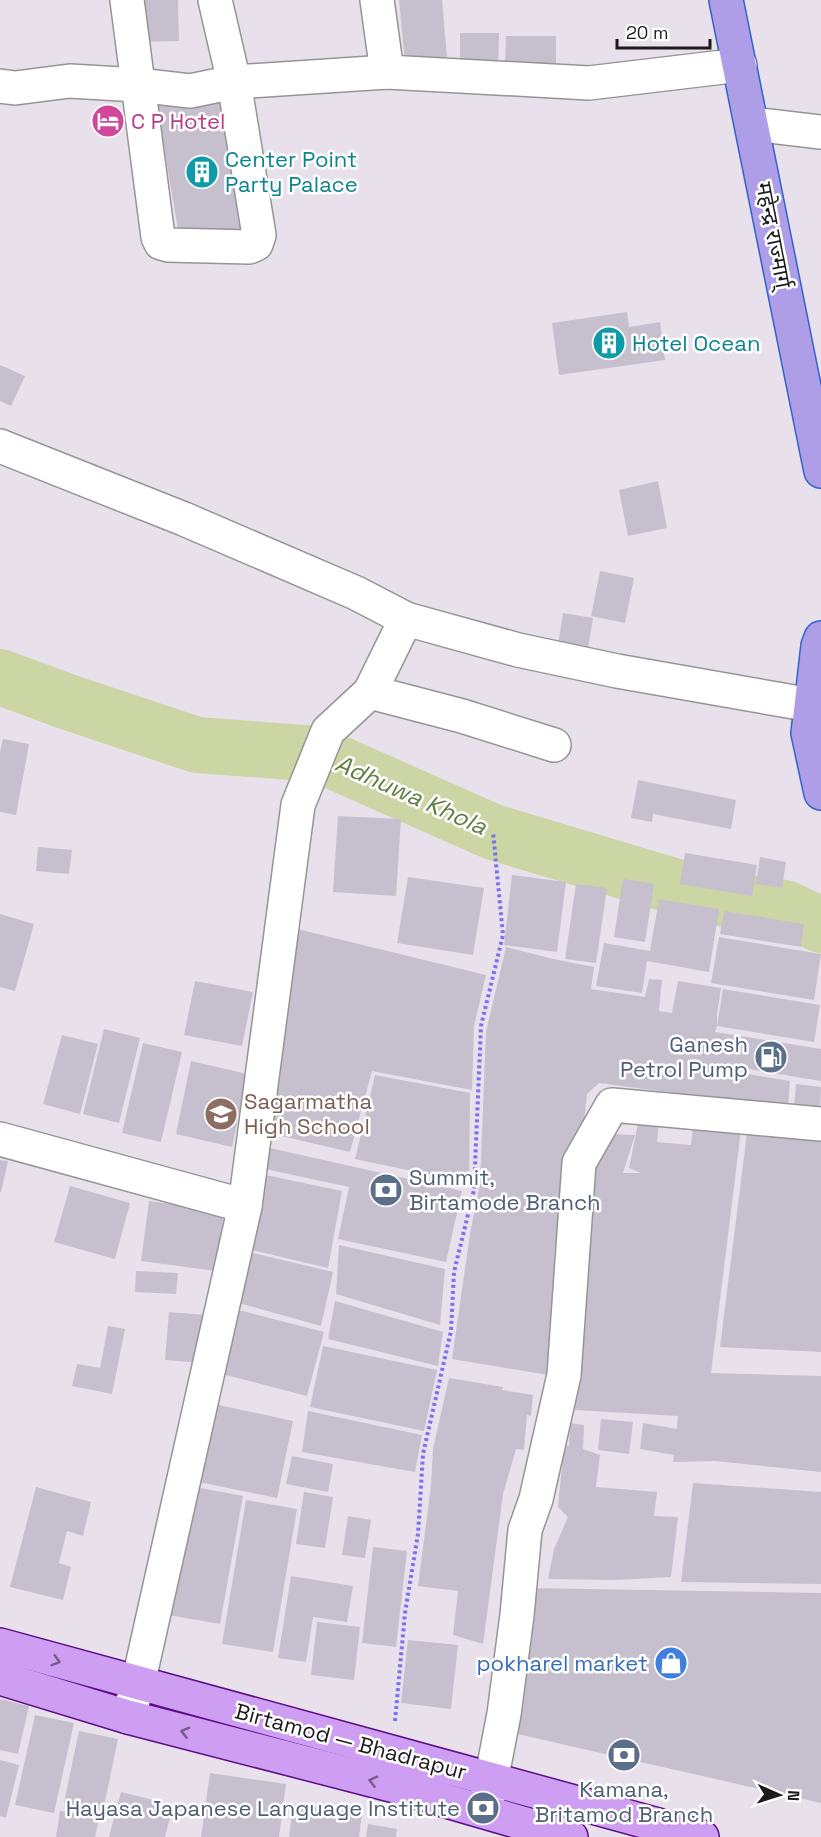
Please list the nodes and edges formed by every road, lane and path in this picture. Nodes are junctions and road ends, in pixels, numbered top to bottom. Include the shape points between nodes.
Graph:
1 (127, 0) edge
2 (215, 0) edge
3 (377, 0) edge
4 (726, 0) edge
5 (740, 65) junction
6 (387, 72) junction
7 (234, 82) junction
8 (138, 85) junction
9 (0, 86) edge
10 (752, 124) junction
11 (821, 132) edge
12 (0, 446) edge
13 (821, 471) edge
14 (406, 619) junction
15 (821, 638) edge
16 (370, 692) junction
17 (811, 705) junction
18 (554, 745) dead end
19 (821, 793) edge
20 (493, 832) dead end
21 (821, 1124) edge
22 (0, 1139) edge
23 (245, 1206) junction
24 (0, 1645) edge
25 (0, 1678) edge
26 (138, 1684) junction
27 (128, 1718) junction
28 (393, 1752) junction
29 (492, 1778) junction
30 (485, 1812) junction
31 (538, 1832) edge
32 (571, 1837) edge
33 (702, 1837) edge

1 - 8 street
2 - 7 street
3 - 6 street
4 - 5 highway, महेन्द्र राज्मार्ग्
5 - 6 street via 589,83
5 - 10 highway, महेन्द्र राज्मार्ग्
6 - 7 street
7 - 8 street via 190,91
7 - 8 street via 259,236 256,244 249,247 161,243
8 - 9 street via 70,81 15,88
10 - 11 street
10 - 13 highway, महेन्द्र राज्मार्ग्
12 - 14 street via 184,519 356,593
14 - 16 street
14 - 17 street via 518,650
15 - 17 highway
16 - 18 street
16 - 23 street via 328,731 298,805
17 - 19 highway via 808,733
20 - 28 path via 503,935 481,1026 474,1190 454,1272 451,1331 423,1454 418,1534 405,1613
21 - 29 street via 612,1105 579,1163 564,1375 536,1499 525,1530 513,1648
22 - 23 street
23 - 26 street
24 -> 26 main road, Birtamod — Bhadrapur
25 - 27 main road, Birtamod — Bhadrapur
26 - 27 street
26 - 28 main road, Birtamod — Bhadrapur
30 -> 27 main road, Birtamod — Bhadrapur
28 - 29 main road, Birtamod — Bhadrapur
29 - 30 street
29 - 33 main road, Birtamod — Bhadrapur
30 - 31 main road, Birtamod — Bhadrapur
31 - 32 main road, Birtamod — Bhadrapur

